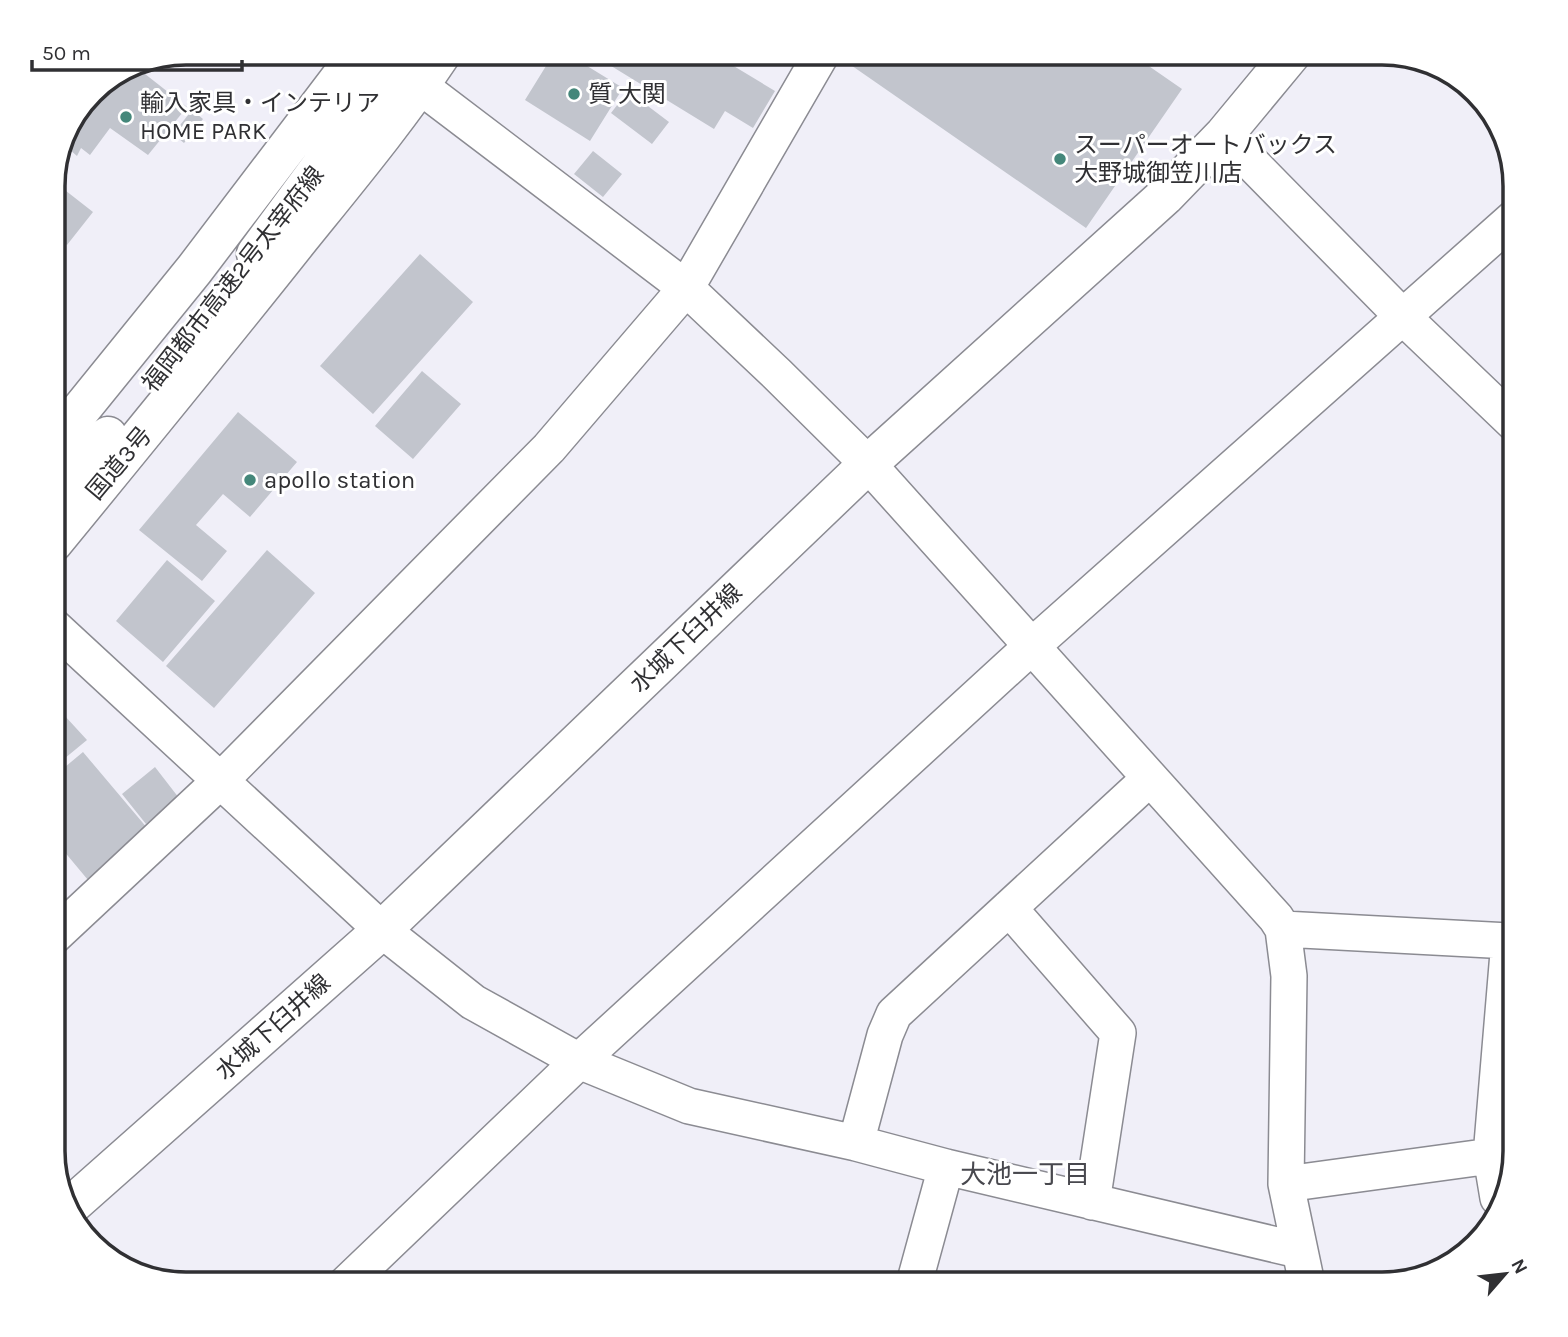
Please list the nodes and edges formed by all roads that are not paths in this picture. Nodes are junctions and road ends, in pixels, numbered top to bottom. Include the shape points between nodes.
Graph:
1 (328, 65) edge
2 (349, 65) edge
3 (815, 65) edge
4 (1281, 65) edge
5 (412, 69) edge
6 (1224, 135) junction
7 (1503, 228) edge
8 (686, 288) junction
9 (1404, 317) junction
10 (65, 398) edge
11 (1503, 412) edge
12 (65, 429) edge
13 (868, 464) junction
14 (65, 486) edge
15 (65, 528) edge
16 (65, 637) edge
17 (1032, 646) junction
18 (1150, 778) junction
19 (219, 782) junction
20 (1009, 908) junction
21 (65, 926) edge
22 (1283, 929) junction
23 (382, 930) junction
24 (1503, 942) edge
25 (1503, 1013) edge
26 (579, 1061) junction
27 (856, 1143) junction
28 (1491, 1156) junction
29 (946, 1167) junction
30 (1286, 1184) junction
31 (1497, 1191) edge
32 (76, 1201) edge
33 (1093, 1202) junction
34 (1298, 1250) junction
35 (372, 1272) edge
36 (917, 1272) edge
37 (1304, 1272) edge

1 - 10 main road via 131,329
2 - 12 main road, 福岡都市高速2号太宰府線 via 194,270
3 - 8 street
4 - 6 main road, 水城下臼井線
5 - 8 street
5 - 14 main road, 福岡都市高速2号太宰府線
5 - 15 main road, 国道3号 via 186,382
6 - 9 street
6 - 13 main road, 水城下臼井線 via 1165,196
7 - 9 street
8 - 13 street
8 - 19 street via 550,448
9 - 11 street
9 - 17 street
13 - 17 street
13 - 23 main road, 水城下臼井線
16 - 19 street
17 - 18 street
17 - 26 street
18 - 20 street
18 - 22 street
19 - 21 street
19 - 23 street
20 - 27 street via 894,1014
20 - 33 street via 1118,1033
22 - 24 street
22 - 30 street via 1289,976
23 - 26 street via 473,1002
23 - 32 main road, 水城下臼井線
25 - 28 street
26 - 27 street via 689,1106
26 - 35 street
27 - 29 street
28 - 30 street
28 - 31 street
29 - 33 street
29 - 36 street
30 - 34 street
33 - 34 street
34 - 37 street

